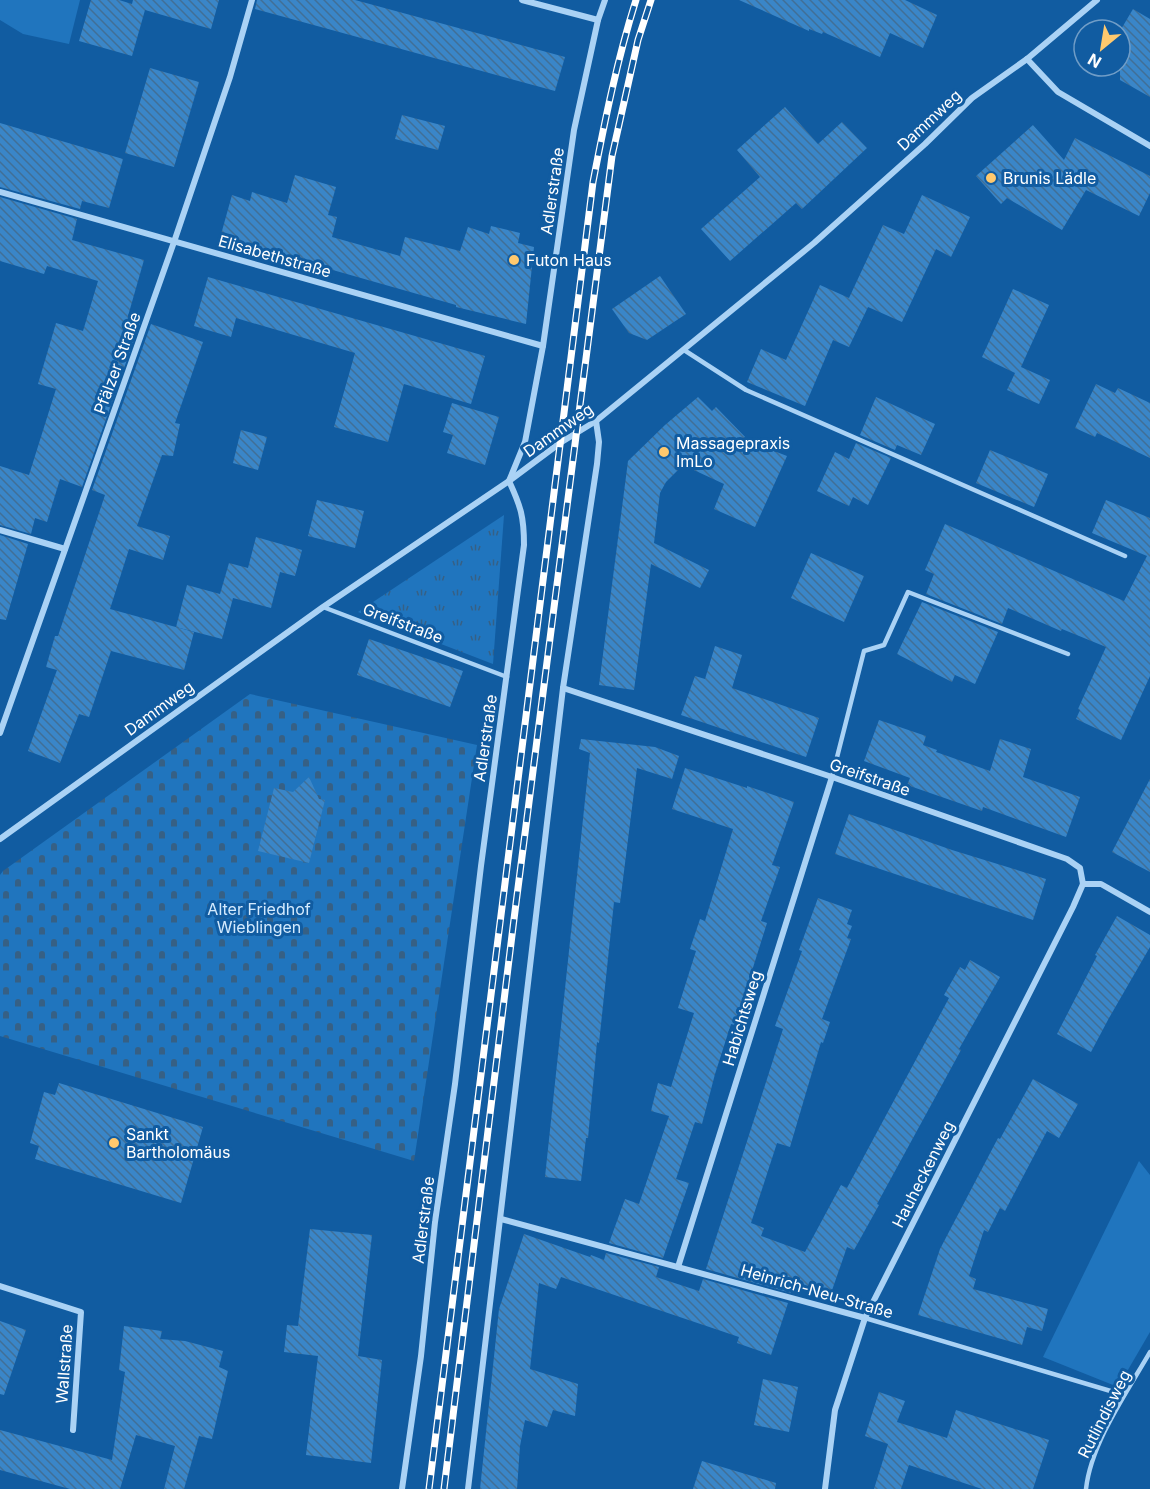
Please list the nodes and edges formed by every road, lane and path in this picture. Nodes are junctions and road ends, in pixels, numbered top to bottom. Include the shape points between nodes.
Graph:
1 (252, 0) edge
2 (522, 0) edge
3 (605, 0) edge
4 (1097, 0) edge
5 (598, 20) junction
6 (1027, 59) junction
7 (1150, 146) edge
8 (0, 192) edge
9 (174, 242) junction
10 (543, 345) junction
11 (684, 350) junction
12 (596, 421) junction
13 (590, 425) junction
14 (598, 431) junction
15 (509, 482) junction
16 (0, 530) edge
17 (65, 549) junction
18 (1125, 556) dead end
19 (323, 607) junction
20 (1068, 654) dead end
21 (507, 677) junction
22 (563, 688) junction
23 (0, 733) edge
24 (832, 777) junction
25 (0, 839) edge
26 (1083, 884) junction
27 (1150, 912) edge
28 (501, 1219) junction
29 (678, 1267) junction
30 (0, 1286) edge
31 (865, 1318) junction
32 (1150, 1352) edge
33 (1124, 1395) junction
34 (73, 1430) dead end
35 (402, 1489) edge
36 (468, 1489) edge
37 (825, 1489) edge
38 (1086, 1489) edge

1 - 9 street, Pfälzer Straße
2 - 5 street
3 - 5 street, Adlerstraße
4 - 6 street, Dammweg
5 - 10 street, Adlerstraße via 574,130
6 - 7 street via 1058,92
6 - 11 street, Dammweg via 972,98 814,243
8 - 9 street, Elisabethstraße
9 - 10 street, Elisabethstraße
9 - 17 street, Pfälzer Straße
10 - 15 street, Adlerstraße via 525,442
11 - 12 street, Dammweg
11 - 18 lane via 746,390
12 - 13 street, Dammweg
12 - 14 street
13 - 14 street
13 - 15 street, Dammweg
14 - 22 street via 597,464
15 - 19 street, Dammweg
15 - 21 street, Adlerstraße via 521,507 524,545
16 - 17 street
17 - 23 street, Pfälzer Straße
19 - 21 lane, Greifstraße
19 - 25 street, Dammweg
20 - 24 lane via 908,592 885,645 864,651
21 - 35 street, Adlerstraße
22 - 24 street, Greifstraße
22 - 28 street
24 - 26 street, Greifstraße via 1067,859 1080,868
24 - 29 street, Habichtsweg
26 - 27 street via 1101,884
26 - 31 street, Hauheckenweg
28 - 29 street, Heinrich-Neu-Straße
28 - 36 street
29 - 31 street, Heinrich-Neu-Straße
30 - 34 street, Wallstraße via 81,1312
31 - 33 lane, Heinrich-Neu-Straße
31 - 37 street, Hauheckenweg via 835,1410
32 - 33 lane, Rutlindisweg
33 - 38 lane, Rutlindisweg via 1095,1453

